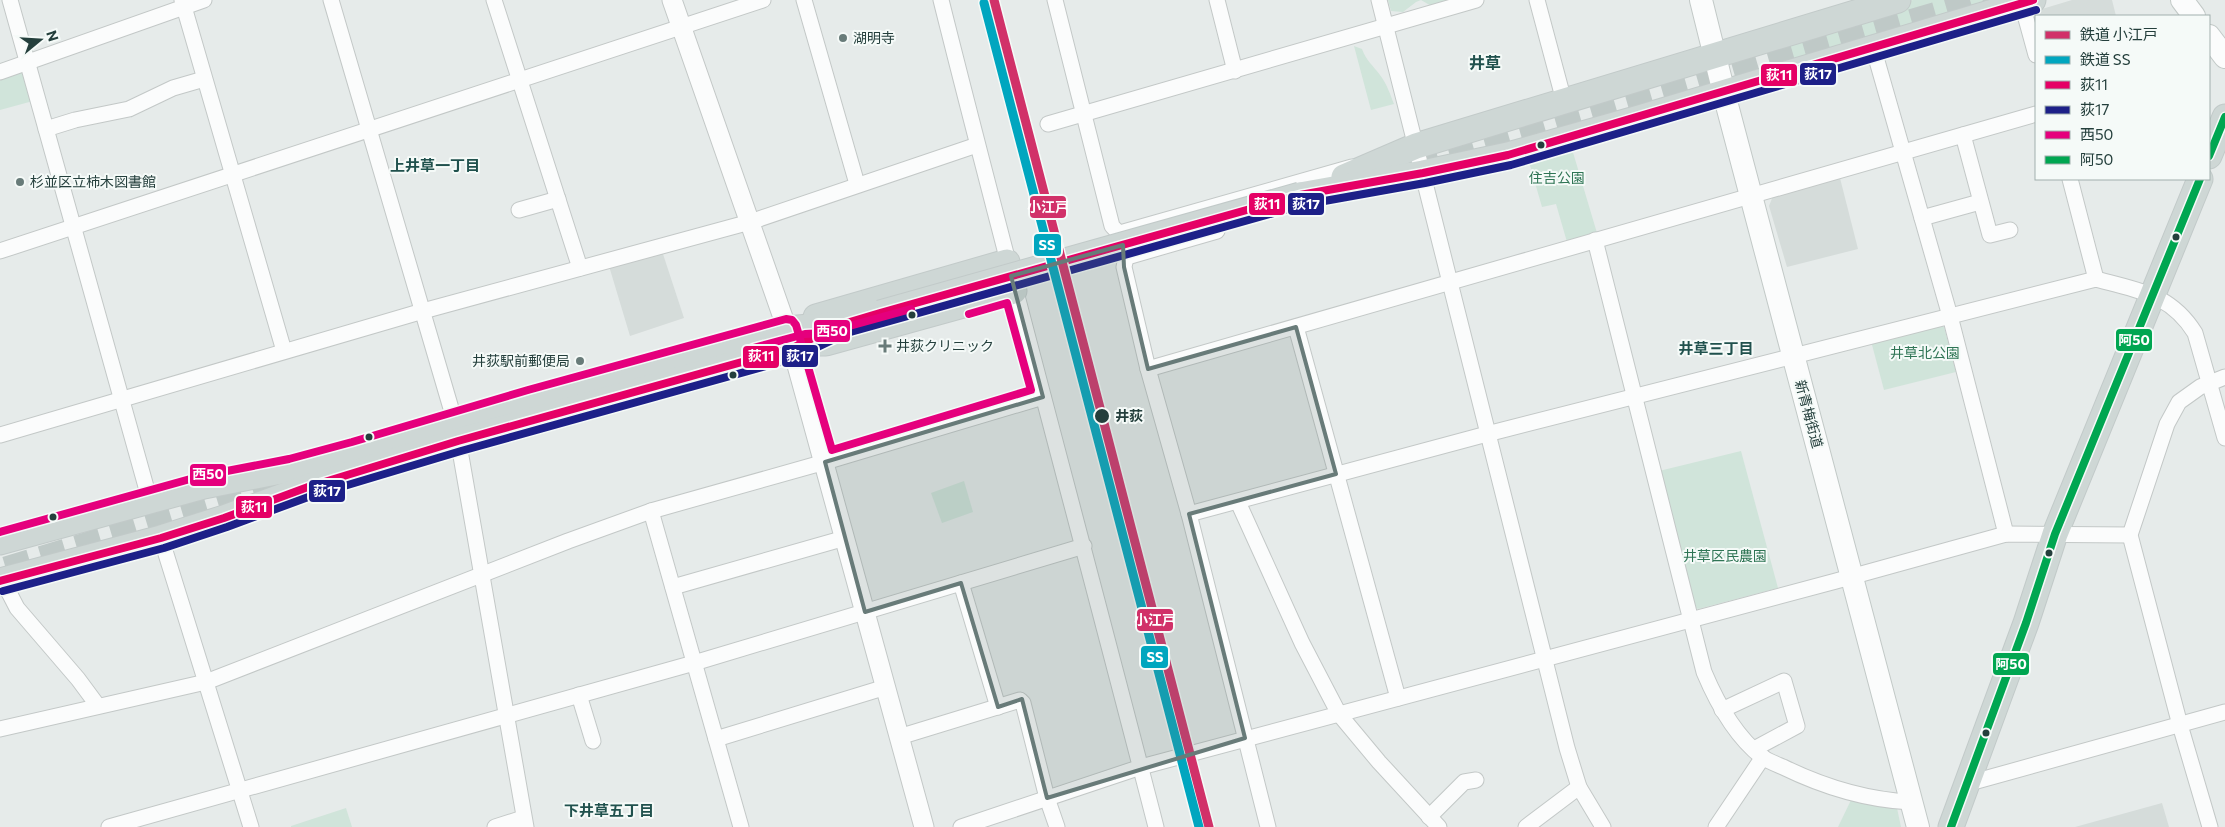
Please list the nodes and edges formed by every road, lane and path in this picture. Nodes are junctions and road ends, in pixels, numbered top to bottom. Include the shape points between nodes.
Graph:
1 (10, 0) edge
2 (204, 0) edge
3 (331, 0) edge
4 (494, 0) edge
5 (672, 0) edge
6 (763, 0) edge
7 (804, 0) edge
8 (940, 0) edge
9 (1055, 0) edge
10 (1217, 0) edge
11 (1378, 0) edge
12 (1476, 0) edge
13 (1537, 0) edge
14 (1701, 0) edge
15 (1898, 0) edge
16 (2182, 0) edge
17 (2028, 2) edge
18 (183, 3) edge
19 (1866, 4) edge
20 (2193, 15) edge
21 (1385, 26) junction
22 (682, 27) junction
23 (2210, 38) edge
24 (1768, 40) junction
25 (1873, 47) junction
26 (2035, 48) edge
27 (1716, 56) junction
28 (2225, 57) edge
29 (28, 62) junction
30 (1235, 70) junction
31 (0, 72) edge
32 (1783, 75) junction
33 (204, 79) junction
34 (520, 80) junction
35 (1724, 92) junction
36 (1564, 100) junction
37 (1083, 114) junction
38 (2035, 114) edge
39 (2225, 116) edge
40 (1048, 124) dead end
41 (46, 129) junction
42 (369, 130) junction
43 (1462, 132) junction
44 (1963, 135) junction
45 (977, 145) junction
46 (1903, 152) junction
47 (2210, 154) edge
48 (1408, 163) junction
49 (1470, 163) junction
50 (233, 174) junction
51 (2070, 180) edge
52 (2200, 180) edge
53 (857, 184) junction
54 (1752, 194) junction
55 (558, 199) junction
56 (1980, 202) junction
57 (519, 210) dead end
58 (1922, 218) junction
59 (750, 222) junction
60 (74, 227) junction
61 (2010, 230) dead end
62 (1120, 233) junction
63 (1595, 240) junction
64 (0, 251) edge
65 (1127, 258) junction
66 (1007, 262) junction
67 (580, 268) junction
68 (2096, 279) junction
69 (1450, 282) junction
70 (1014, 291) junction
71 (2152, 296) junction
72 (423, 312) junction
73 (1950, 316) junction
74 (1296, 327) junction
75 (789, 339) junction
76 (284, 351) junction
77 (1794, 356) junction
78 (1148, 369) junction
79 (2225, 377) edge
80 (2210, 381) junction
81 (1043, 396) junction
82 (1634, 397) junction
83 (122, 398) junction
84 (457, 431) junction
85 (1487, 434) junction
86 (0, 435) edge
87 (2225, 438) edge
88 (825, 462) junction
89 (1336, 474) junction
90 (150, 502) junction
91 (1238, 502) junction
92 (651, 511) junction
93 (1189, 514) junction
94 (2006, 534) junction
95 (2055, 534) junction
96 (2130, 535) junction
97 (1, 538) edge
98 (161, 538) junction
99 (845, 538) junction
100 (1084, 546) junction
101 (482, 574) junction
102 (1851, 577) junction
103 (1, 581) edge
104 (960, 583) junction
105 (673, 587) junction
106 (865, 612) junction
107 (1690, 620) junction
108 (1543, 659) junction
109 (694, 663) junction
110 (206, 682) junction
111 (886, 687) junction
112 (579, 695) junction
113 (1398, 698) junction
114 (98, 706) junction
115 (998, 707) junction
116 (1722, 710) junction
117 (2225, 712) edge
118 (507, 714) junction
119 (1339, 714) junction
120 (2180, 725) junction
121 (0, 729) edge
122 (899, 737) junction
123 (1244, 738) junction
124 (716, 739) junction
125 (593, 741) dead end
126 (1759, 753) junction
127 (1140, 766) junction
128 (1476, 780) dead end
129 (1966, 784) junction
130 (1579, 787) junction
131 (239, 790) junction
132 (1047, 798) junction
133 (1911, 802) junction
134 (525, 822) edge
135 (1434, 822) edge
136 (134, 823) edge
137 (109, 827) edge
138 (251, 827) edge
139 (494, 827) edge
140 (741, 827) edge
141 (924, 827) edge
142 (961, 827) edge
143 (1057, 827) edge
144 (1156, 827) edge
145 (1268, 827) edge
146 (1526, 827) edge
147 (1603, 827) edge
148 (1716, 827) edge
149 (1918, 827) edge
150 (1951, 827) edge
151 (2210, 827) edge

1 - 29 street
2 - 18 street
3 - 42 street
4 - 34 street
5 - 22 street
6 - 22 street
7 - 53 street
8 - 45 street
9 - 37 street
10 - 30 street
11 - 21 street
12 - 21 street
13 - 36 street
14 - 27 main road, 新青梅街道
15 - 19 main road
16 - 20 main road
17 - 25 main road
17 - 26 street
18 - 29 street
18 - 33 street
19 - 24 main road
21 - 30 street
21 - 48 street
22 - 34 street
22 - 59 street
23 - 28 main road
24 - 27 main road
24 - 32 main road via 1762,50 1763,60 1773,72
25 - 32 main road
25 - 46 street
27 - 35 main road, 新青梅街道
27 - 36 main road
29 - 31 street
29 - 41 street
30 - 37 street
32 - 35 main road
33 - 41 street via 173,88 129,109
33 - 50 street
34 - 42 street
34 - 55 street
35 - 49 main road via 1563,140
35 - 54 main road, 新青梅街道
36 - 43 main road
37 - 40 street
37 - 62 street via 1112,226
38 - 44 street
39 - 47 main road
41 - 60 street
42 - 50 street
42 - 72 street
43 - 48 main road
43 - 49 main road via 1457,148
44 - 46 street
44 - 56 street
45 - 53 street
45 - 66 street
46 - 54 street
46 - 58 street
48 - 49 main road
48 - 62 street
48 - 65 street
48 - 69 street
48 - 75 main road, bridge
50 - 60 street
50 - 76 street
51 - 68 street
52 - 71 main road
53 - 59 street
54 - 63 street
54 - 77 main road, 新青梅街道
55 - 57 street
55 - 67 street
56 - 58 street
56 - 61 street via 1990,235
58 - 73 street
59 - 67 street
59 - 75 street
60 - 64 street
60 - 83 street
62 - 65 street
63 - 69 street
63 - 82 street
65 - 78 street via 1124,267
66 - 70 street
66 - 75 main road via 810,318
67 - 72 street
68 - 71 street
68 - 73 street
69 - 74 street
69 - 85 street
70 - 75 main road via 826,344
70 - 81 street
71 - 80 street via 2175,308 2187,320 2195,333
71 - 95 main road
72 - 76 street
72 - 84 street
73 - 77 street
73 - 94 street
74 - 78 street
74 - 89 street
75 - 84 main road
75 - 88 street
76 - 83 street
77 - 82 street
77 - 102 main road, 新青梅街道
78 - 93 street
79 - 80 street
80 - 87 street
80 - 96 street via 2179,402 2167,424
81 - 88 street
81 - 100 street
82 - 85 street
82 - 107 street
83 - 86 street
83 - 90 street
84 - 90 main road via 204,486
84 - 98 main road via 224,518
84 - 101 street
85 - 89 street
85 - 108 street
88 - 92 street
88 - 99 street
89 - 91 street
89 - 113 street
90 - 97 main road
91 - 93 street
91 - 119 street
92 - 101 street
92 - 105 street
93 - 123 street
94 - 95 street
94 - 102 street
95 - 96 street
95 - 129 main road via 2026,623
96 - 120 street
98 - 103 main road
98 - 110 street
99 - 105 street
99 - 106 street
100 - 104 street
100 - 127 street
101 - 110 street
101 - 118 street
102 - 107 street
102 - 133 main road, 新青梅街道
103 - 114 street via 17,608
104 - 106 street
104 - 115 street
105 - 109 street
106 - 109 street
106 - 111 street
107 - 108 street
107 - 116 street via 1704,672
108 - 113 street
108 - 130 street
109 - 112 street
109 - 124 street
110 - 114 street
110 - 131 street
111 - 122 street
111 - 124 street
112 - 118 street
112 - 125 street
113 - 119 street
114 - 121 street
115 - 122 street
115 - 132 street via 1020,700 1023,703
116 - 126 street
116 - 126 street via 1784,681 1797,726
117 - 120 street
118 - 131 street
118 - 134 street
119 - 123 street
119 - 135 street
120 - 129 street
120 - 151 street
122 - 141 street
123 - 127 street
123 - 145 street
124 - 140 street
126 - 133 street via 1813,781 1893,801
126 - 148 street
127 - 132 street
127 - 144 street
128 - 135 street via 1464,782
129 - 150 main road
130 - 146 street
130 - 147 street
131 - 136 street
131 - 138 street
132 - 142 street
132 - 143 street
133 - 149 main road, 新青梅街道
134 - 139 street
136 - 137 street

